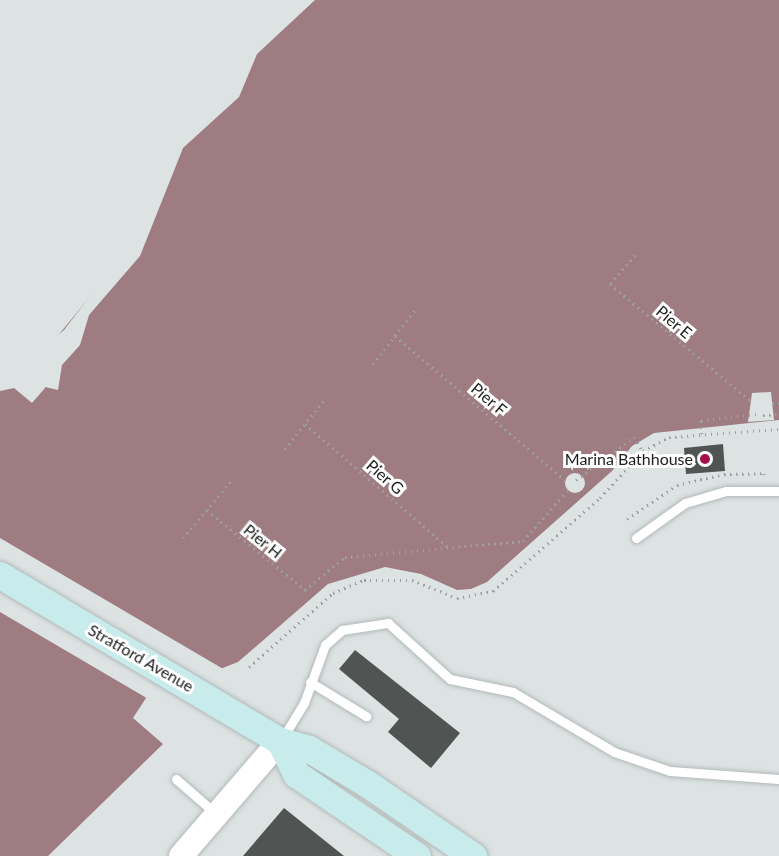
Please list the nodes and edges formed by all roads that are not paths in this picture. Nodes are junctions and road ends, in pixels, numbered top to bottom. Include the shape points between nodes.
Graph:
1 (779, 491) edge
2 (636, 538) dead end
3 (0, 575) edge
4 (310, 682) junction
5 (366, 716) dead end
6 (280, 741) junction
7 (176, 779) dead end
8 (779, 779) edge
9 (216, 814) junction
10 (181, 856) edge
11 (417, 856) edge
12 (473, 856) edge

1 - 2 lane via 726,490 685,503
3 - 6 main road, Stratford Avenue
4 - 5 lane
4 - 6 lane
4 - 8 lane via 325,645 342,630 388,623 450,679 513,692 614,752 670,771
6 - 9 street
6 - 11 main road via 296,774
6 - 12 main road, Stratford Avenue via 309,749
7 - 9 lane
9 - 10 street

